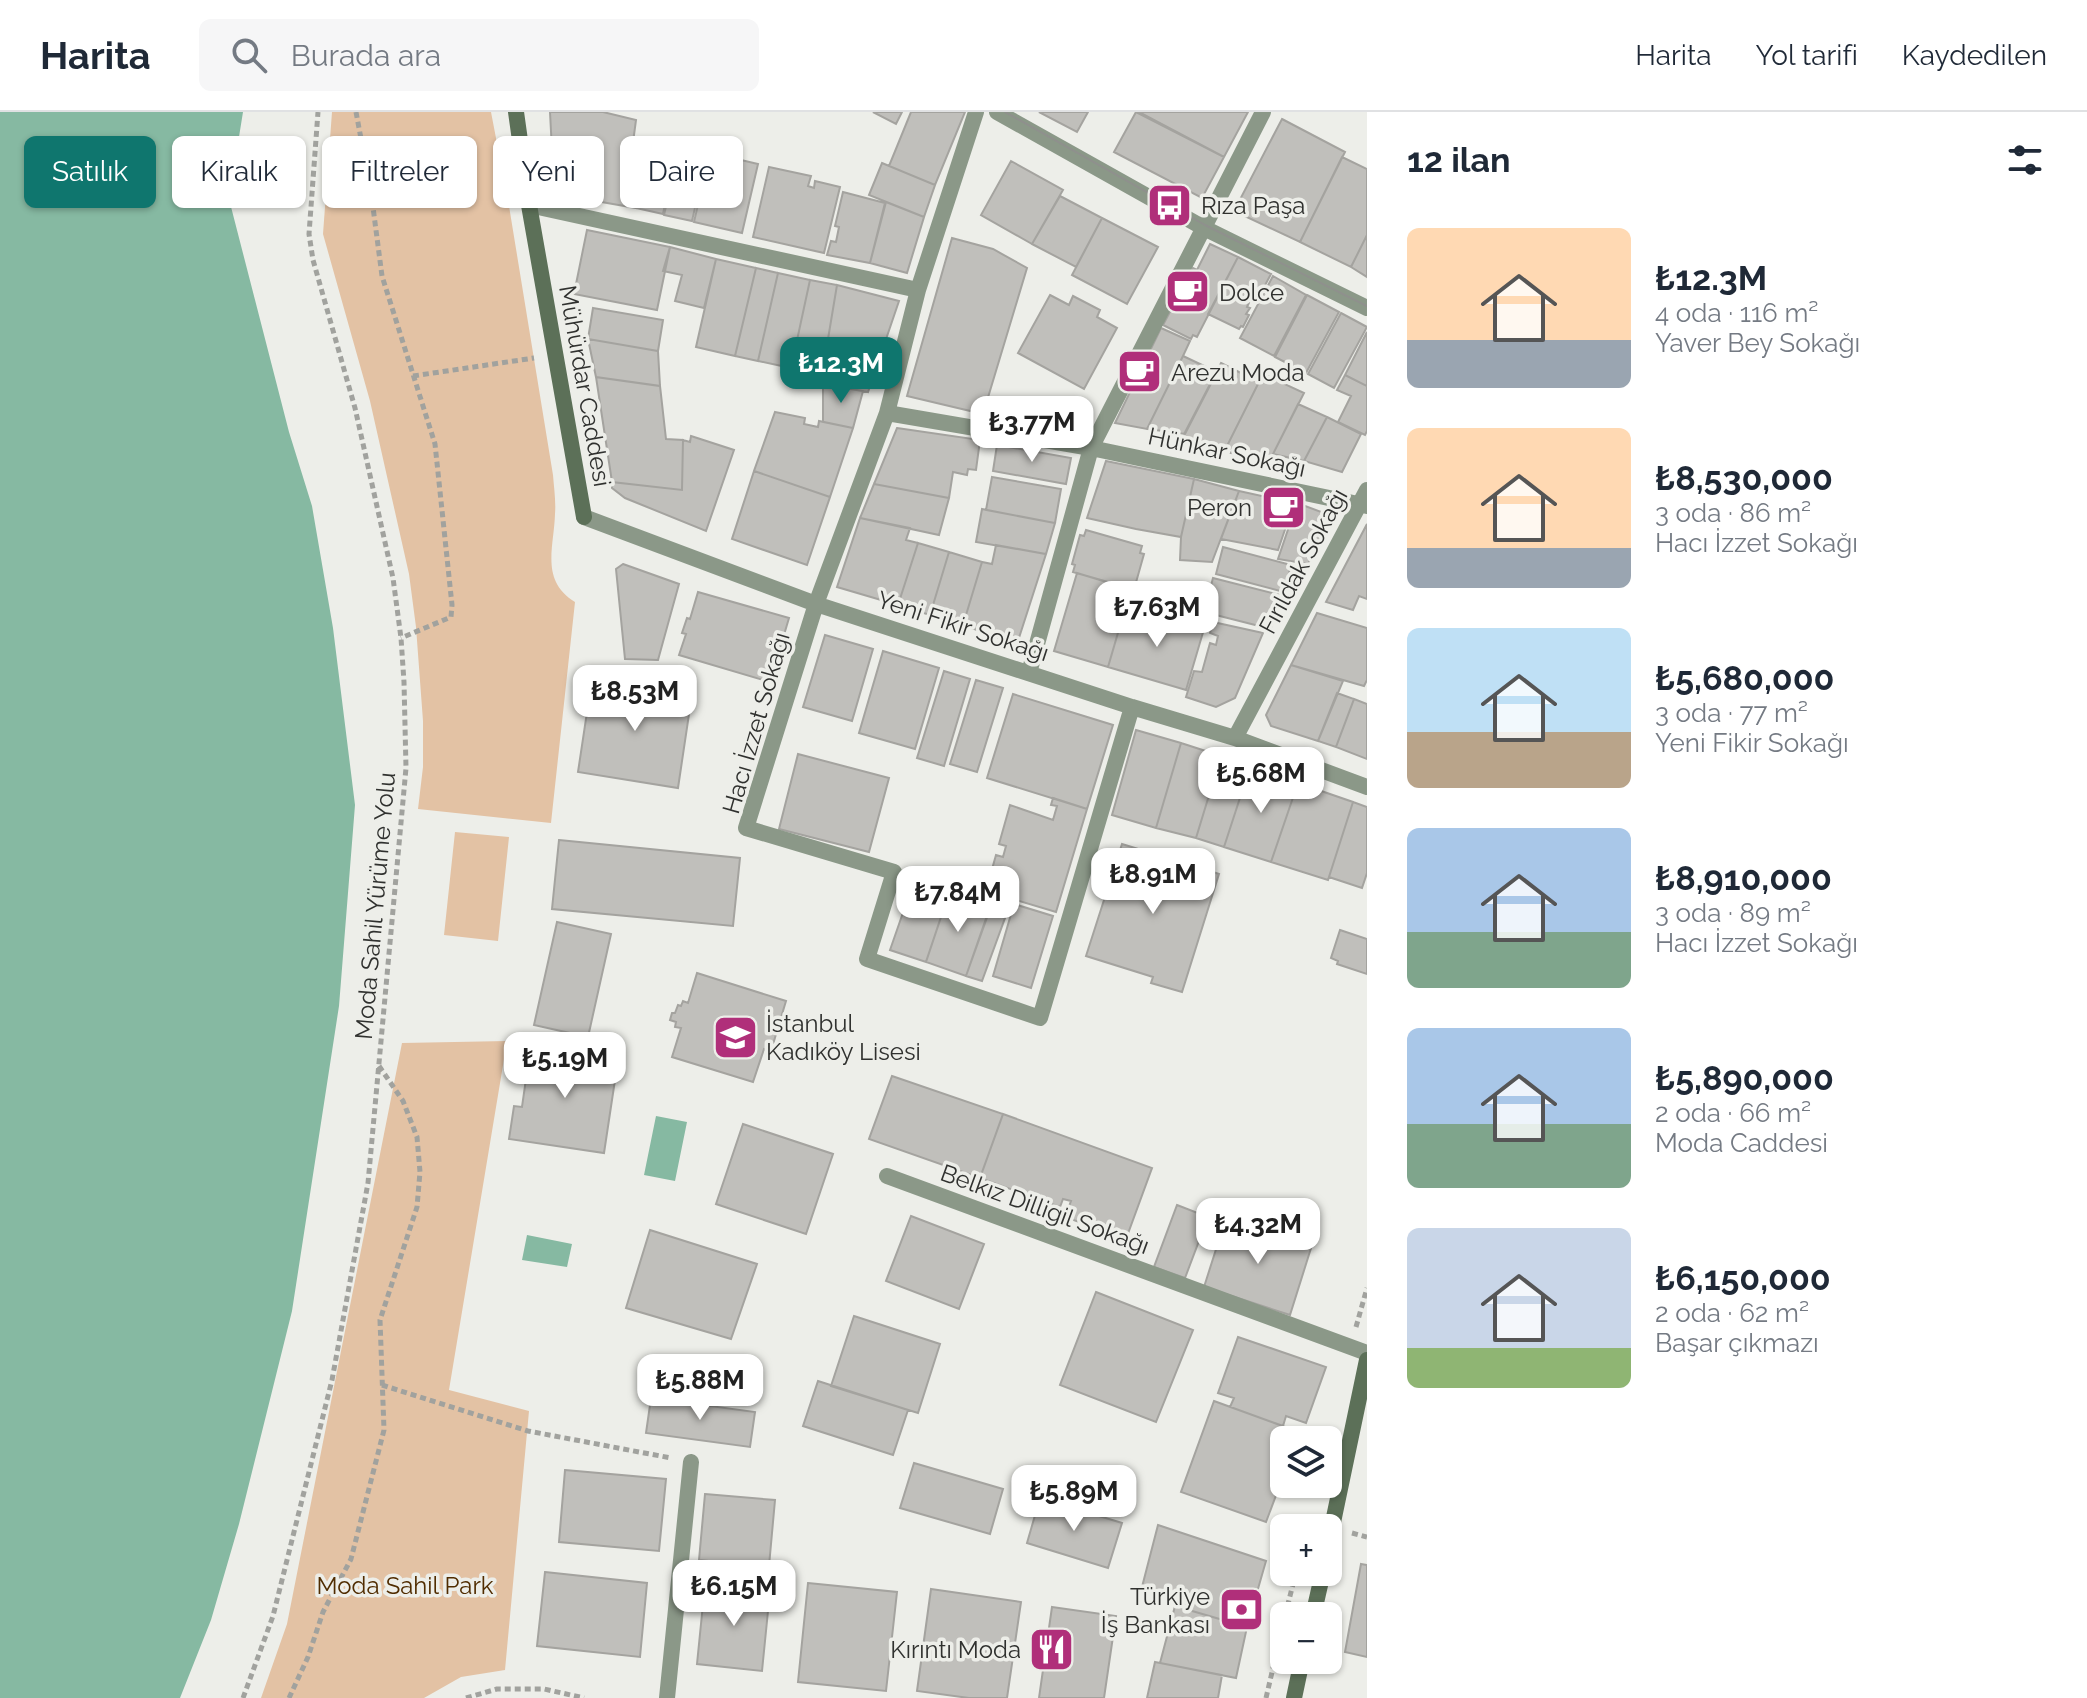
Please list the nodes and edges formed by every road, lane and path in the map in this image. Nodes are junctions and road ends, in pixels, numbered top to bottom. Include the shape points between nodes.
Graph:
1 (318, 112) edge
2 (356, 112) edge
3 (516, 112) edge
4 (976, 112) edge
5 (997, 112) edge
6 (1263, 112) edge
7 (519, 136) edge
8 (530, 208) edge
9 (543, 208) edge
10 (1204, 228) junction
11 (918, 290) junction
12 (1367, 308) edge
13 (539, 358) dead end
14 (413, 376) junction
15 (887, 413) junction
16 (1091, 448) junction
17 (1365, 500) edge
18 (816, 604) junction
19 (401, 638) junction
20 (1029, 673) junction
21 (1132, 707) junction
22 (1235, 738) junction
23 (1367, 787) edge
24 (379, 1066) junction
25 (887, 1176) dead end
26 (1367, 1353) edge
27 (1367, 1360) edge
28 (382, 1385) junction
29 (691, 1462) joint
30 (1335, 1514) edge
31 (1272, 1674) edge
32 (1299, 1674) edge
33 (243, 1698) edge
34 (289, 1698) edge
35 (466, 1698) edge
36 (584, 1698) edge
37 (667, 1698) edge
38 (1266, 1698) edge
39 (1294, 1698) edge

1 - 19 path, Moda Sahil Yürüme Yolu via 310,225 313,260 355,408
2 - 14 path via 382,276
3 - 7 street, Mühürdar Caddesi
4 - 11 street
5 - 10 street
6 - 10 street
8 - 18 street, Mühürdar Caddesi via 584,517
9 - 11 street
10 - 12 street
10 - 16 street
11 - 15 street
13 - 14 path
14 - 19 path via 435,444 452,605 451,617
15 - 16 street, Hünkar Sokağı
15 - 18 street
16 - 17 street, Hünkar Sokağı
16 - 20 street
17 - 22 street, Fırıldak Sokağı
18 - 20 street, Yeni Fikir Sokağı
18 - 21 street, Hacı İzzet Sokağı via 746,828 894,872 867,959 1040,1018
19 - 24 path, Moda Sahil Yürüme Yolu via 406,768
20 - 21 street, Yeni Fikir Sokağı
21 - 22 street, Yeni Fikir Sokağı
22 - 23 street, Yeni Fikir Sokağı
24 - 28 path via 403,1101 417,1137 420,1172 417,1207 380,1320
24 - 33 path, Moda Sahil Yürüme Yolu via 368,1183 332,1380 273,1616
25 - 26 street, Belkız Dilligil Sokağı
27 - 30 street
28 - 29 path via 528,1431
28 - 34 path via 384,1430 351,1559
29 - 37 street
31 - 38 path
32 - 39 street
35 - 36 path via 497,1689 544,1689

